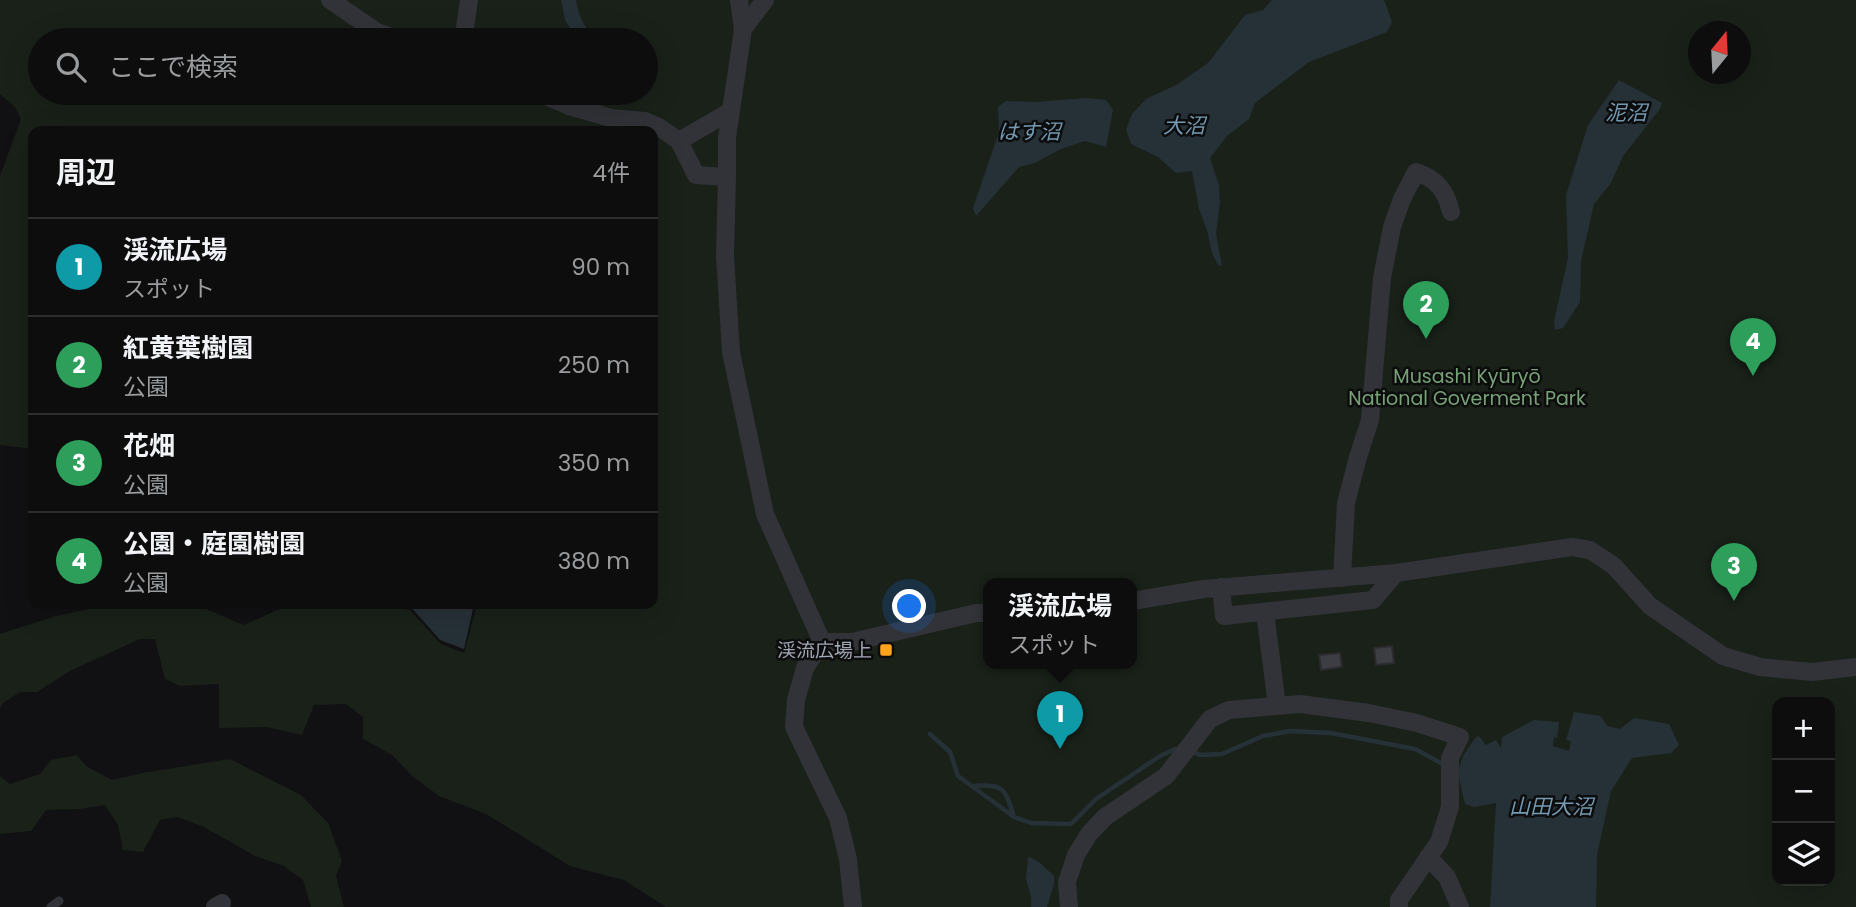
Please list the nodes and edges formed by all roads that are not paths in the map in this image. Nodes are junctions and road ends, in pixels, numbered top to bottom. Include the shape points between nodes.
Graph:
1 (330, 0) edge
2 (469, 0) edge
3 (739, 0) edge
4 (765, 0) edge
5 (371, 28) edge
6 (465, 28) edge
7 (743, 29) junction
8 (567, 105) edge
9 (731, 111) junction
10 (657, 126) edge
11 (658, 127) edge
12 (679, 141) junction
13 (726, 177) junction
14 (1451, 212) dead end
15 (1396, 573) junction
16 (1342, 578) junction
17 (1221, 587) junction
18 (1137, 600) edge
19 (1265, 612) junction
20 (983, 614) edge
21 (822, 642) junction
22 (1856, 667) edge
23 (1277, 706) junction
24 (1428, 857) junction
25 (853, 907) edge
26 (1069, 907) edge
27 (1399, 907) edge
28 (1460, 907) edge

1 - 5 street
2 - 6 street
3 - 7 street
4 - 7 street
7 - 9 street
8 - 10 street
9 - 12 street
9 - 13 street
11 - 12 street
12 - 13 street via 696,175
13 - 21 street via 731,352 765,514
14 - 16 street via 1447,196 1429,177 1416,172 1395,218 1382,278 1370,420 1346,503
15 - 16 street
15 - 19 street via 1373,600
15 - 22 street via 1572,547 1590,550 1614,566 1650,606 1723,656 1759,667 1799,671
16 - 17 street
17 - 18 street
17 - 19 street via 1224,616
19 - 23 street
20 - 21 street via 852,642
21 - 25 street via 805,668 793,727 838,818
23 - 24 street via 1300,704 1369,713 1460,737 1450,764 1450,807 1439,842
23 - 26 street via 1229,710 1210,719 1166,776 1105,817 1076,855 1067,882
24 - 27 street via 1399,900
24 - 28 street via 1447,877

